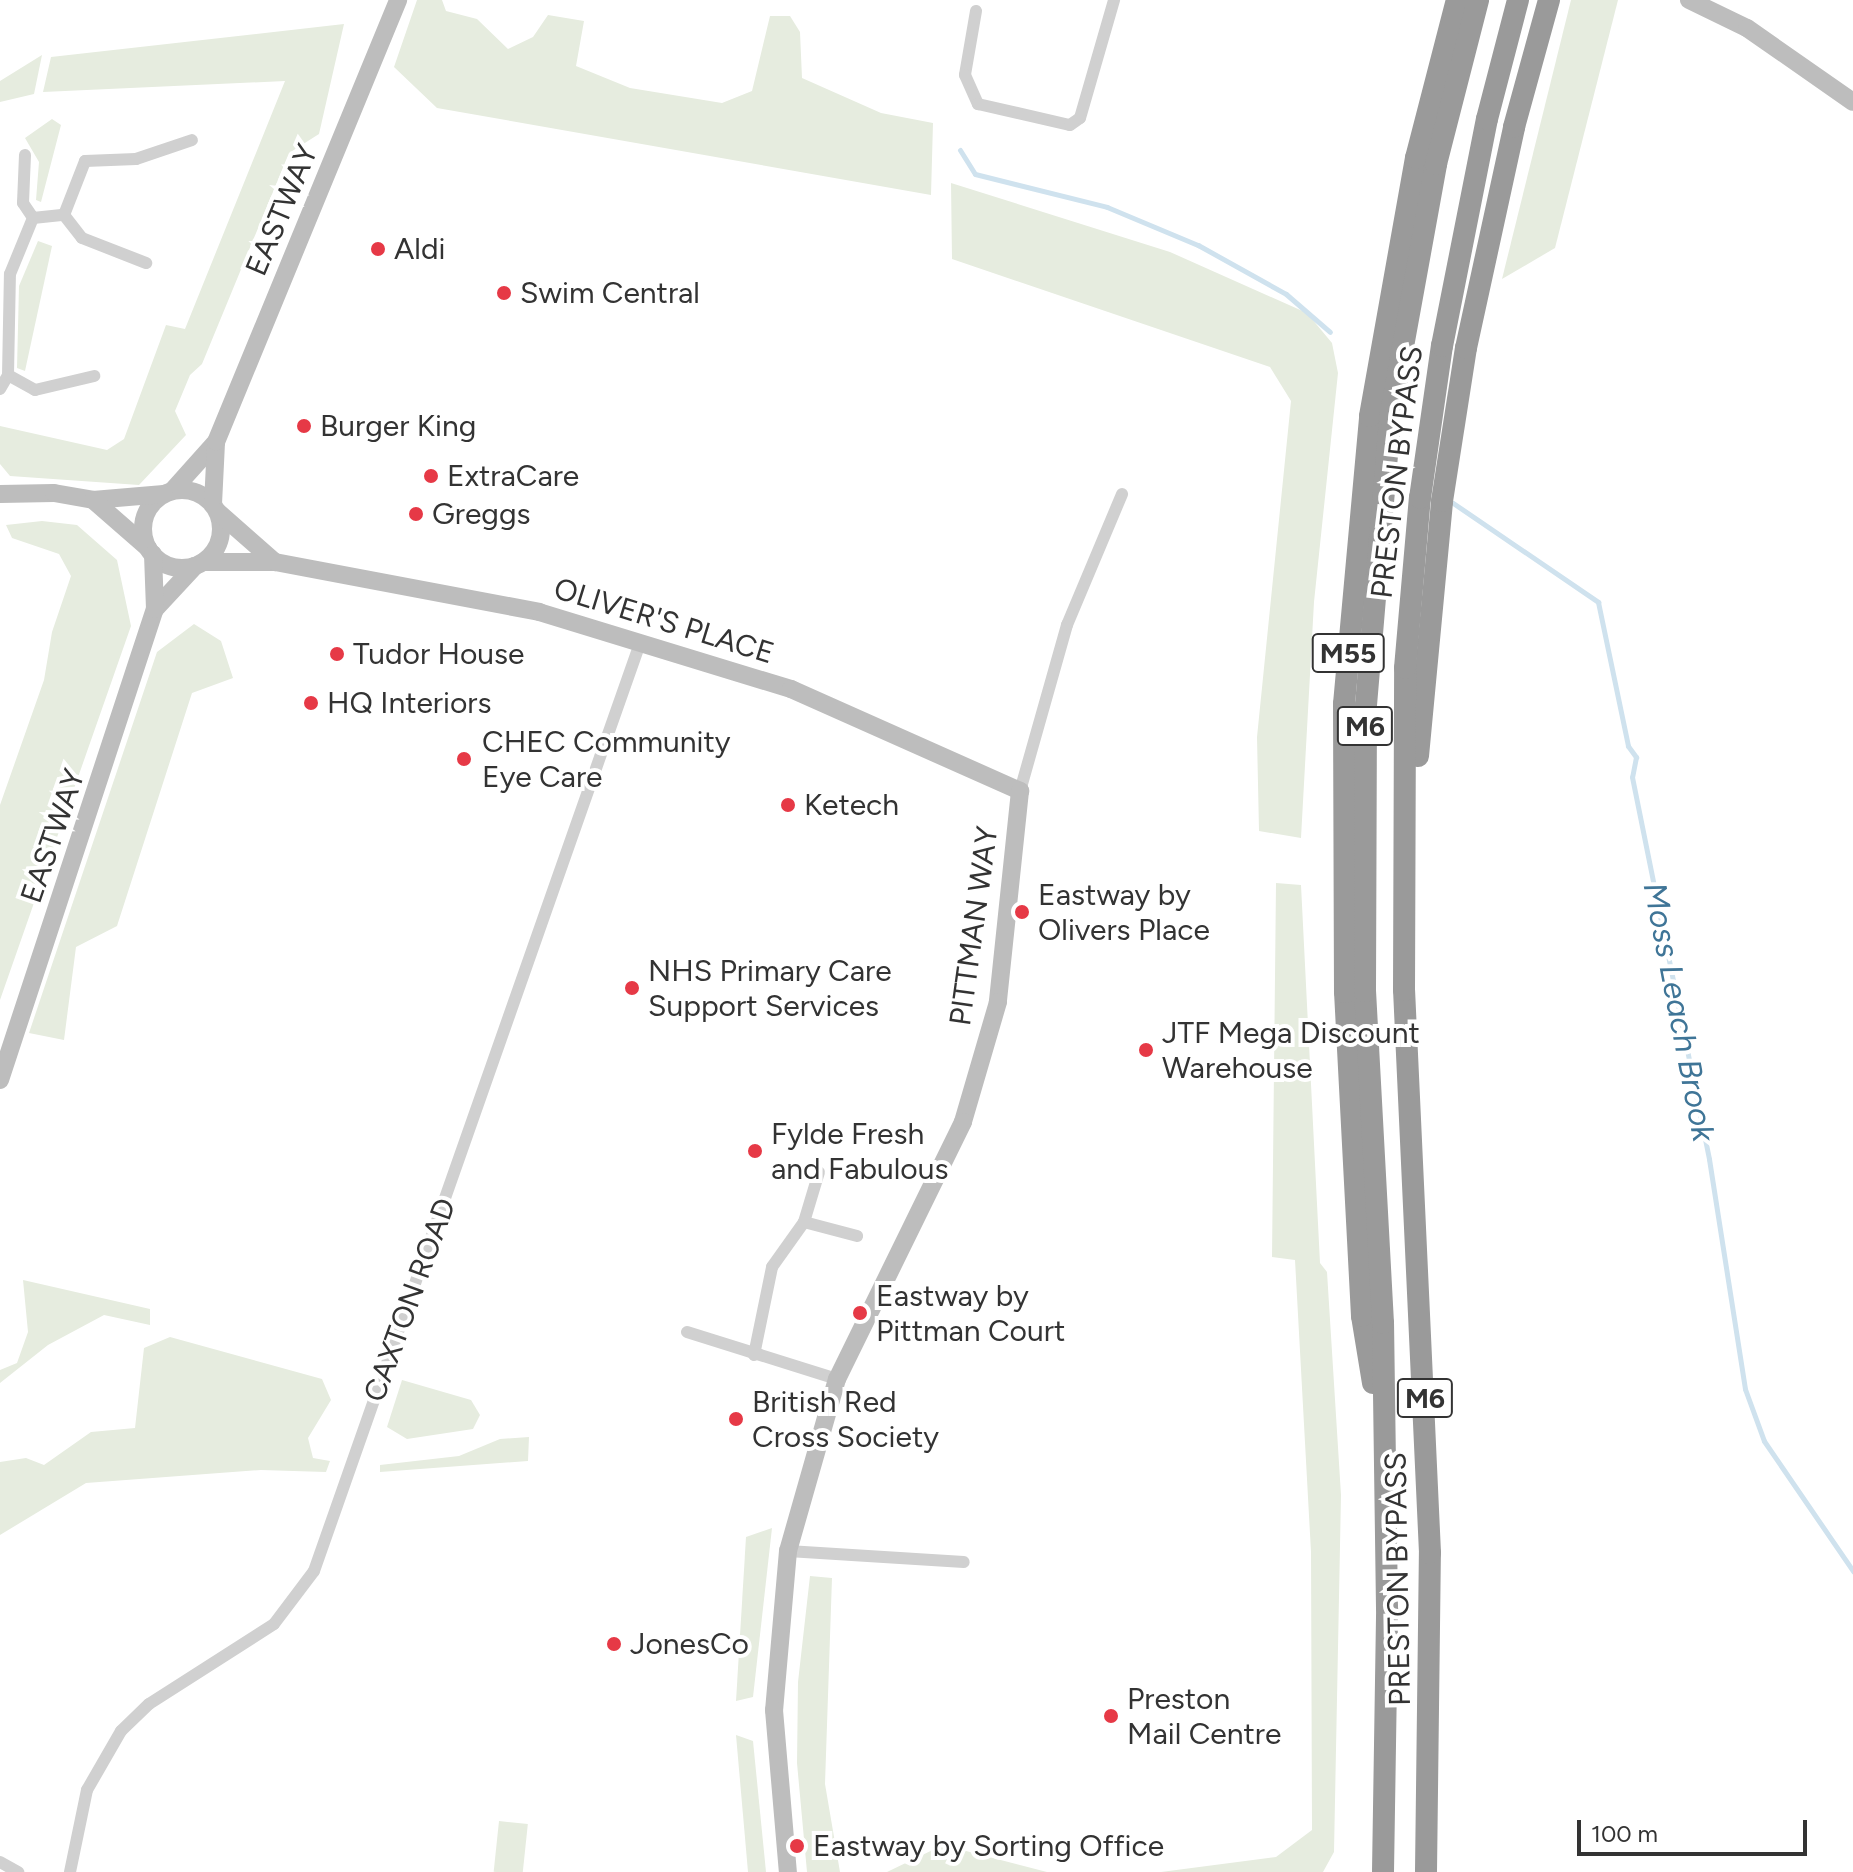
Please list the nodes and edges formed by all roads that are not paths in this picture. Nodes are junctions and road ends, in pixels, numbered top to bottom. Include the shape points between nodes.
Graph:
1 (398, 0) edge
2 (1114, 0) edge
3 (1457, 0) edge
4 (1478, 0) edge
5 (1518, 0) edge
6 (1536, 0) edge
7 (1549, 0) edge
8 (1689, 0) edge
9 (976, 11) dead end
10 (1853, 102) edge
11 (192, 140) dead end
12 (25, 155) dead end
13 (64, 215) junction
14 (33, 218) junction
15 (146, 263) dead end
16 (5, 271) edge
17 (1454, 280) junction
18 (8, 375) junction
19 (94, 376) dead end
20 (0, 389) edge
21 (216, 442) junction
22 (168, 493) junction
23 (0, 494) edge
24 (1122, 494) dead end
25 (93, 500) junction
26 (215, 508) junction
27 (151, 552) junction
28 (275, 562) junction
29 (199, 564) junction
30 (155, 609) junction
31 (639, 646) junction
32 (1020, 791) junction
33 (1403, 925) junction
34 (0, 1080) edge
35 (819, 1172) dead end
36 (804, 1222) junction
37 (857, 1236) dead end
38 (687, 1332) dead end
39 (754, 1355) junction
40 (837, 1379) junction
41 (1385, 1463) junction
42 (788, 1551) junction
43 (964, 1562) dead end
44 (0, 1862) edge
45 (18, 1872) edge
46 (70, 1872) edge
47 (788, 1872) edge
48 (1383, 1872) edge
49 (1426, 1872) edge

1 - 21 street, EASTWAY
2 - 9 street via 1080,118 1070,125 978,104 965,75
3 - 41 highway, M55 via 1416,158 1372,400 1344,704 1345,992 1362,1316
4 - 41 highway, M6 via 1436,164 1390,418 1368,676 1362,842 1365,991
5 - 17 highway, M6
6 - 17 highway
7 - 33 highway, M55 via 1479,283 1455,415 1425,669
8 - 10 street via 1747,28
11 - 13 street via 136,159 85,161
12 - 14 street via 23,203
13 - 14 street
13 - 15 street via 82,238
14 - 16 street
16 - 18 street
17 - 33 highway, PRESTON BYPASS / M6 via 1410,608
18 - 19 street via 35,390
18 - 20 street
21 - 22 street, EASTWAY
21 - 26 street, EASTWAY
22 - 25 street
22 - 26 street via 194,491
22 - 27 street via 147,513 144,526
23 - 25 street via 54,493
24 - 32 street, PITTMAN WAY via 1067,625
25 - 27 street
26 - 28 street
26 - 29 street via 218,545
27 - 29 street via 174,567
27 - 30 street, EASTWAY
28 - 29 street, OLIVER'S PLACE
28 - 31 street, OLIVER'S PLACE via 539,612
29 - 30 street, EASTWAY
30 - 34 street, EASTWAY
31 - 32 street, OLIVER'S PLACE via 722,665 791,689
31 - 46 street, CAXTON ROAD via 314,1571 274,1624 149,1704 121,1731 87,1790
32 - 40 street, PITTMAN WAY via 998,1002 963,1122
33 - 49 highway, PRESTON BYPASS / M6 via 1430,1553
35 - 36 street
36 - 37 street
36 - 39 street via 772,1267
38 - 39 street
39 - 40 street
40 - 42 street, PITTMAN WAY
41 - 48 highway, PRESTON BYPASS / M6
42 - 43 street
42 - 47 street, PITTMAN WAY via 774,1710
44 - 45 street

